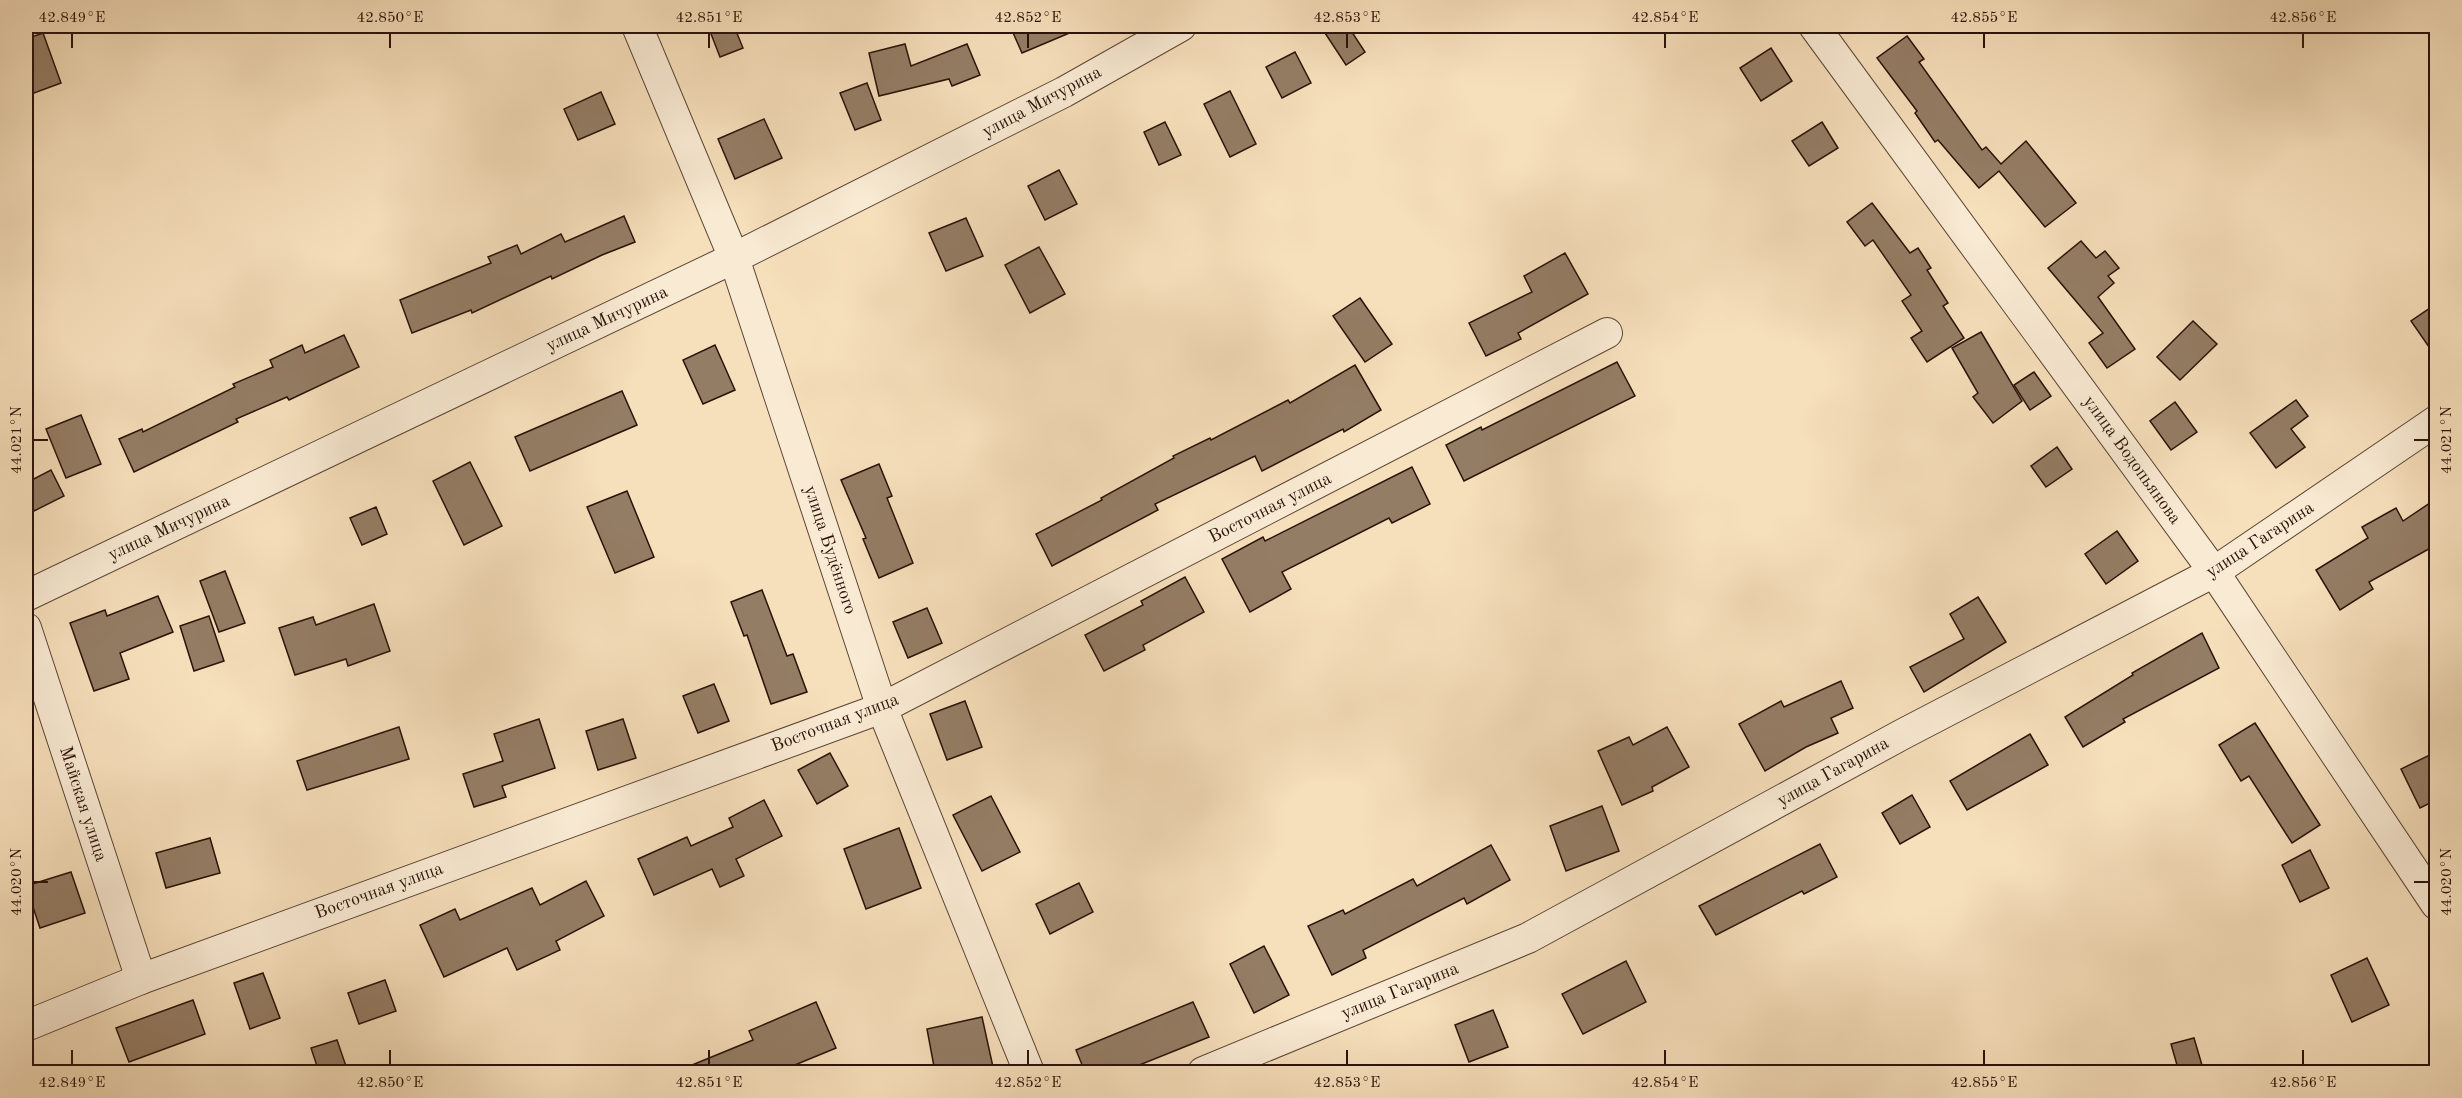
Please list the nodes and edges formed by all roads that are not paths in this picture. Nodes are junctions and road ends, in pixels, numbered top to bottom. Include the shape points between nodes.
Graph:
1 (637, 26) edge
2 (1181, 26) edge
3 (1814, 26) edge
4 (734, 258) junction
5 (1607, 333) dead end
6 (2436, 421) edge
7 (2214, 572) junction
8 (26, 596) edge
9 (26, 628) edge
10 (882, 708) junction
11 (2436, 904) edge
12 (141, 980) junction
13 (26, 1026) edge
14 (1029, 1072) edge
15 (1203, 1072) edge

1 - 4 street, улица Будённого
2 - 4 street, улица Мичурина via 1064,92
3 - 7 street, улица Водопьянова
4 - 8 street, улица Мичурина
4 - 10 street, улица Будённого
5 - 10 street, Восточная улица
6 - 7 street, улица Гагарина
7 - 11 street, улица Водопьянова
7 - 15 street, улица Гагарина via 1892,740 1528,938
9 - 12 street, Майская улица
10 - 12 street, Восточная улица
10 - 14 street, улица Будённого
12 - 13 street, Восточная улица

